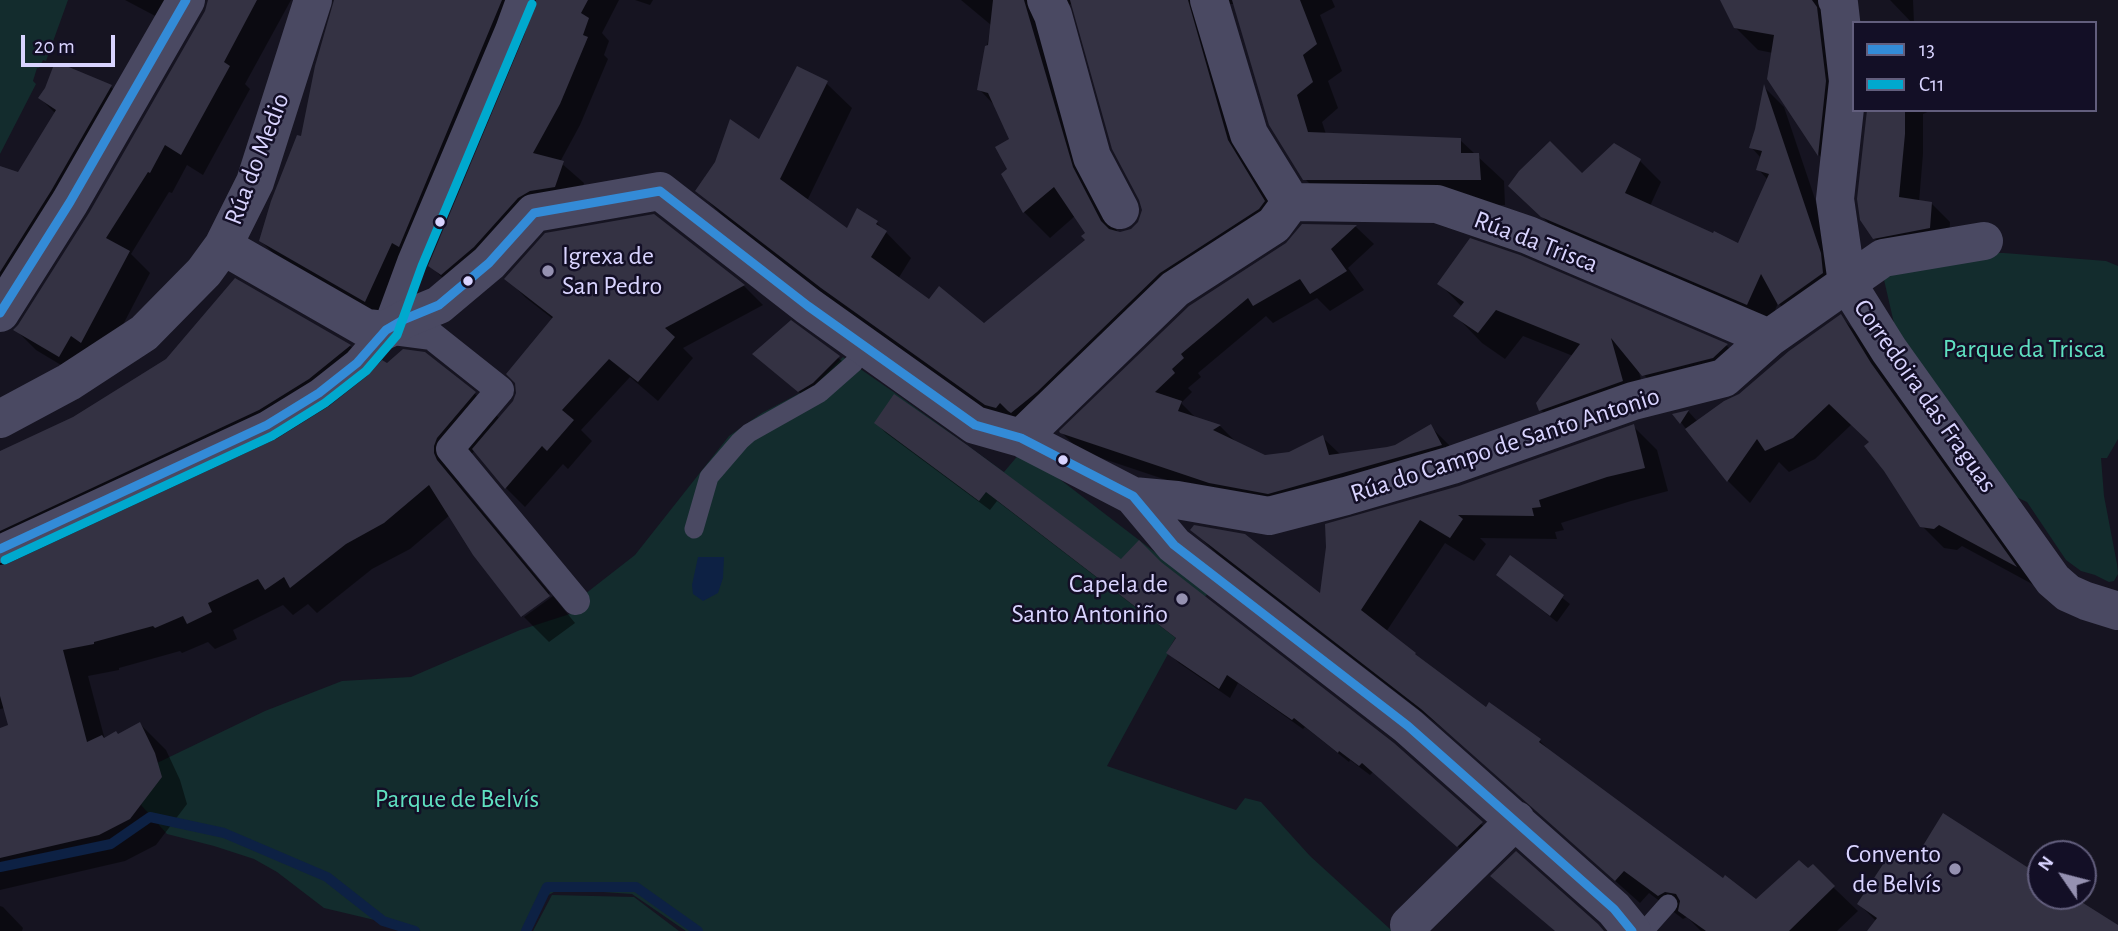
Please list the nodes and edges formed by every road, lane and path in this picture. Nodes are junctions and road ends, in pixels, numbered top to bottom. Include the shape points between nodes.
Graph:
1 (186, 0) edge
2 (313, 0) edge
3 (520, 0) edge
4 (1046, 0) edge
5 (1209, 0) edge
6 (1837, 0) edge
7 (1291, 202) junction
8 (1120, 210) dead end
9 (1984, 241) dead end
10 (223, 246) junction
11 (1847, 283) junction
12 (0, 313) edge
13 (386, 330) junction
14 (1769, 338) junction
15 (854, 363) dead end
16 (0, 419) edge
17 (1021, 438) junction
18 (1133, 496) junction
19 (694, 529) dead end
20 (0, 549) edge
21 (576, 601) dead end
22 (2118, 611) edge
23 (1516, 820) junction
24 (1668, 904) dead end
25 (1409, 925) dead end
26 (1632, 931) edge
27 (1643, 931) edge

1 - 12 street
2 - 10 street, Rúa do Medio via 255,182
3 - 13 street
4 - 8 street via 1091,157
5 - 7 street via 1249,134
6 - 11 street, Corredoira das Fraguas via 1848,81 1835,199
7 - 14 street, Rúa da Trisca via 1437,204 1528,235
7 - 17 street via 1274,225 1175,289
9 - 11 street, Rúa do Campo de Santo Antonio via 1883,258
10 - 13 street via 366,328
10 - 16 street, Rúa do Medio via 144,333 69,382
11 - 14 street, Rúa do Campo de Santo Antonio
11 - 22 street, Corredoira das Fraguas via 1889,350 2053,580 2068,593
13 - 17 street via 439,305 489,263 534,213 660,191 808,306 975,425
13 - 20 street via 357,363 267,425
13 - 21 street via 432,336 500,390 450,449
14 - 18 street, Rúa do Campo de Santo Antonio via 1724,378 1633,401 1452,465 1269,516
15 - 19 lane via 820,393 740,442 709,477
17 - 18 street
18 - 23 street via 1174,545 1408,726
23 - 25 street
23 - 26 street
24 - 27 lane

